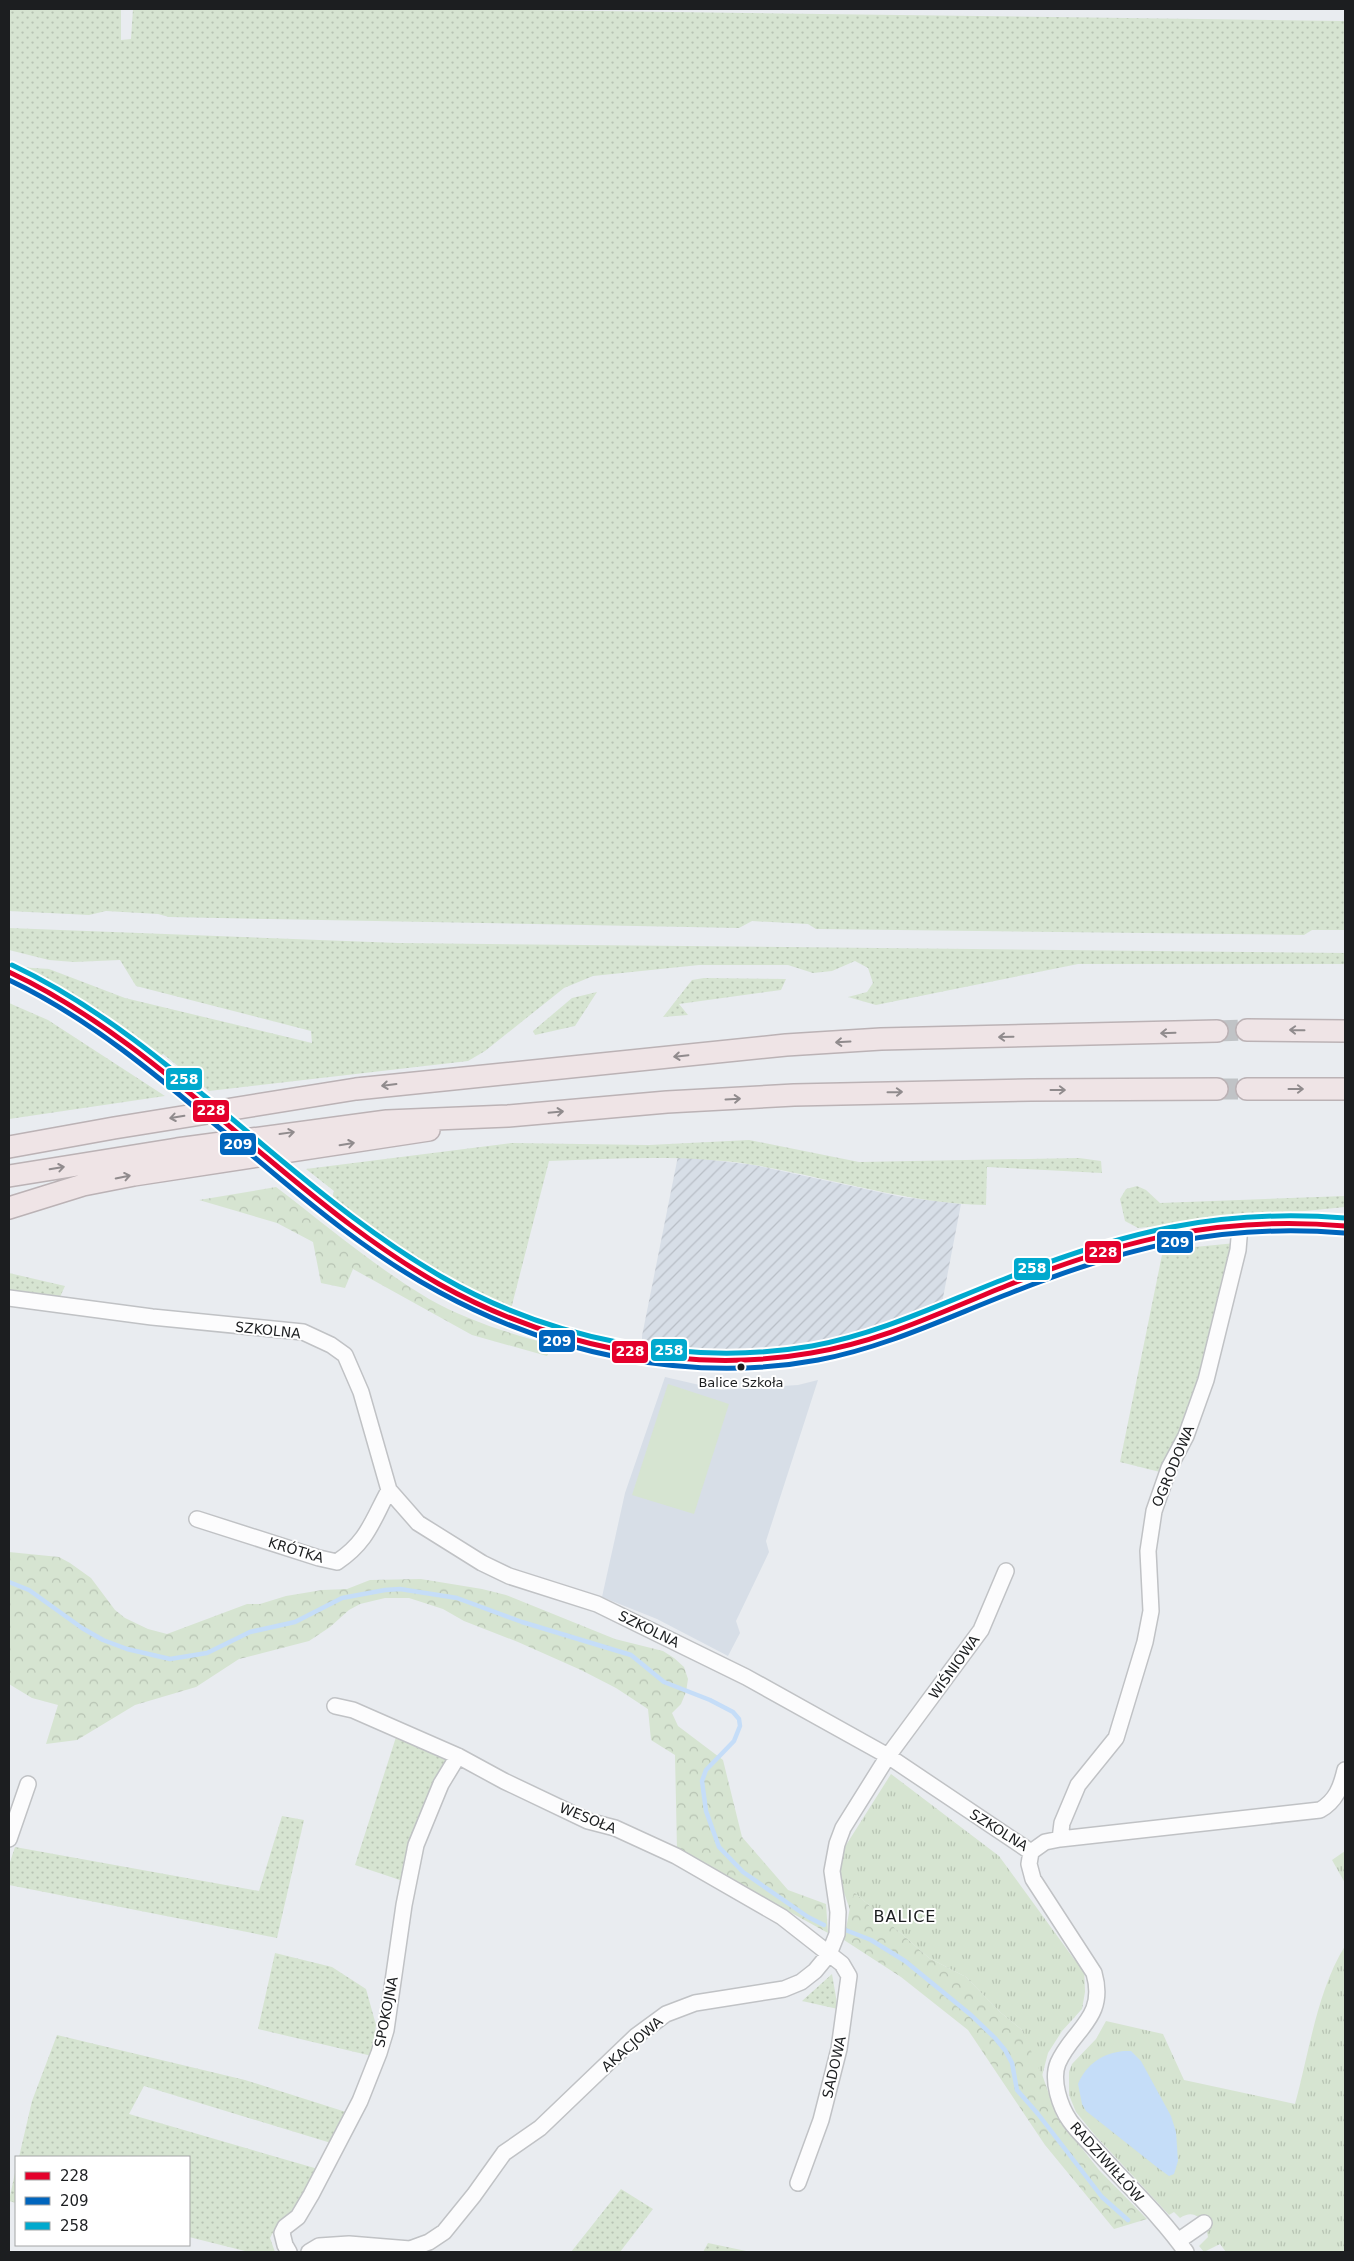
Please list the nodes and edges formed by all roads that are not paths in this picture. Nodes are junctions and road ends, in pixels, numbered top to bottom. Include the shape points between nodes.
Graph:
1 (9, 972) edge
2 (1247, 1030) tunnel mouth
3 (1217, 1031) tunnel mouth
4 (1345, 1031) edge
5 (1218, 1089) tunnel mouth
6 (1247, 1089) tunnel mouth
7 (1345, 1089) edge
8 (508, 1116) junction
9 (9, 1147) edge
10 (9, 1176) edge
11 (9, 1208) edge
12 (1240, 1226) junction
13 (1345, 1226) edge
14 (9, 1298) edge
15 (388, 1490) junction
16 (197, 1519) dead end
17 (1006, 1571) dead end
18 (335, 1706) dead end
19 (458, 1756) junction
20 (888, 1756) junction
21 (1345, 1770) edge
22 (28, 1784) dead end
23 (9, 1839) edge
24 (1060, 1839) junction
25 (1031, 1852) junction
26 (829, 1954) junction
27 (798, 2183) dead end
28 (1204, 2223) dead end
29 (1182, 2247) edge
30 (289, 2252) edge
31 (309, 2252) edge

1 - 12 street, bridge via 78,1008 401,1261 488,1308 539,1327 607,1346 702,1360 766,1360 803,1356 857,1344 910,1327 1016,1282 1117,1246 1173,1234
4 -> 2 highway
3 -> 9 highway via 777,1046 356,1089
8 -> 5 highway via 794,1095
6 -> 7 highway
10 -> 8 highway via 378,1122
11 -> 8 highway via 84,1185 134,1175 387,1138
12 - 13 street
12 - 24 street, OGRODOWA via 1238,1250 1206,1380 1154,1511 1148,1551 1151,1611 1145,1642 1116,1738 1078,1785 1062,1823
14 - 15 street, SZKOLNA via 303,1332 331,1345 345,1355 361,1392
15 - 16 street, KRÓTKA via 366,1535 355,1550 337,1562
15 - 20 street, SZKOLNA via 418,1523 482,1563 510,1576 597,1604 640,1624 746,1677
17 - 20 street, WIŚNIOWA via 981,1630
18 - 19 street, WESOŁA via 353,1710
19 - 26 street, WESOŁA via 588,1820 615,1828 676,1856 782,1916
19 - 30 street, SPOKOJNA via 441,1784 416,1845 386,2030 379,2053 360,2101 311,2194 298,2217 282,2233
20 - 25 street, SZKOLNA
20 - 26 street, AKACJOWA via 843,1828 837,1844 832,1871 838,1912 837,1934
21 - 24 street, SZKOLNA via 1342,1786 1332,1801 1320,1810
22 - 23 street
24 - 25 street, SZKOLNA via 1044,1842
25 - 29 street, RADZIWIŁŁÓW via 1029,1864 1033,1879 1094,1973 1098,1987 1095,2006 1086,2026 1065,2049 1057,2066 1056,2091 1069,2120
26 - 27 street, SADOWA via 842,1964 849,1976 845,2016 822,2120
26 - 31 street, AKACJOWA via 801,1982 784,1988 695,2003 666,2014 636,2036 540,2128 504,2153 444,2232 429,2242 410,2249 350,2244 319,2246
28 - 29 street

